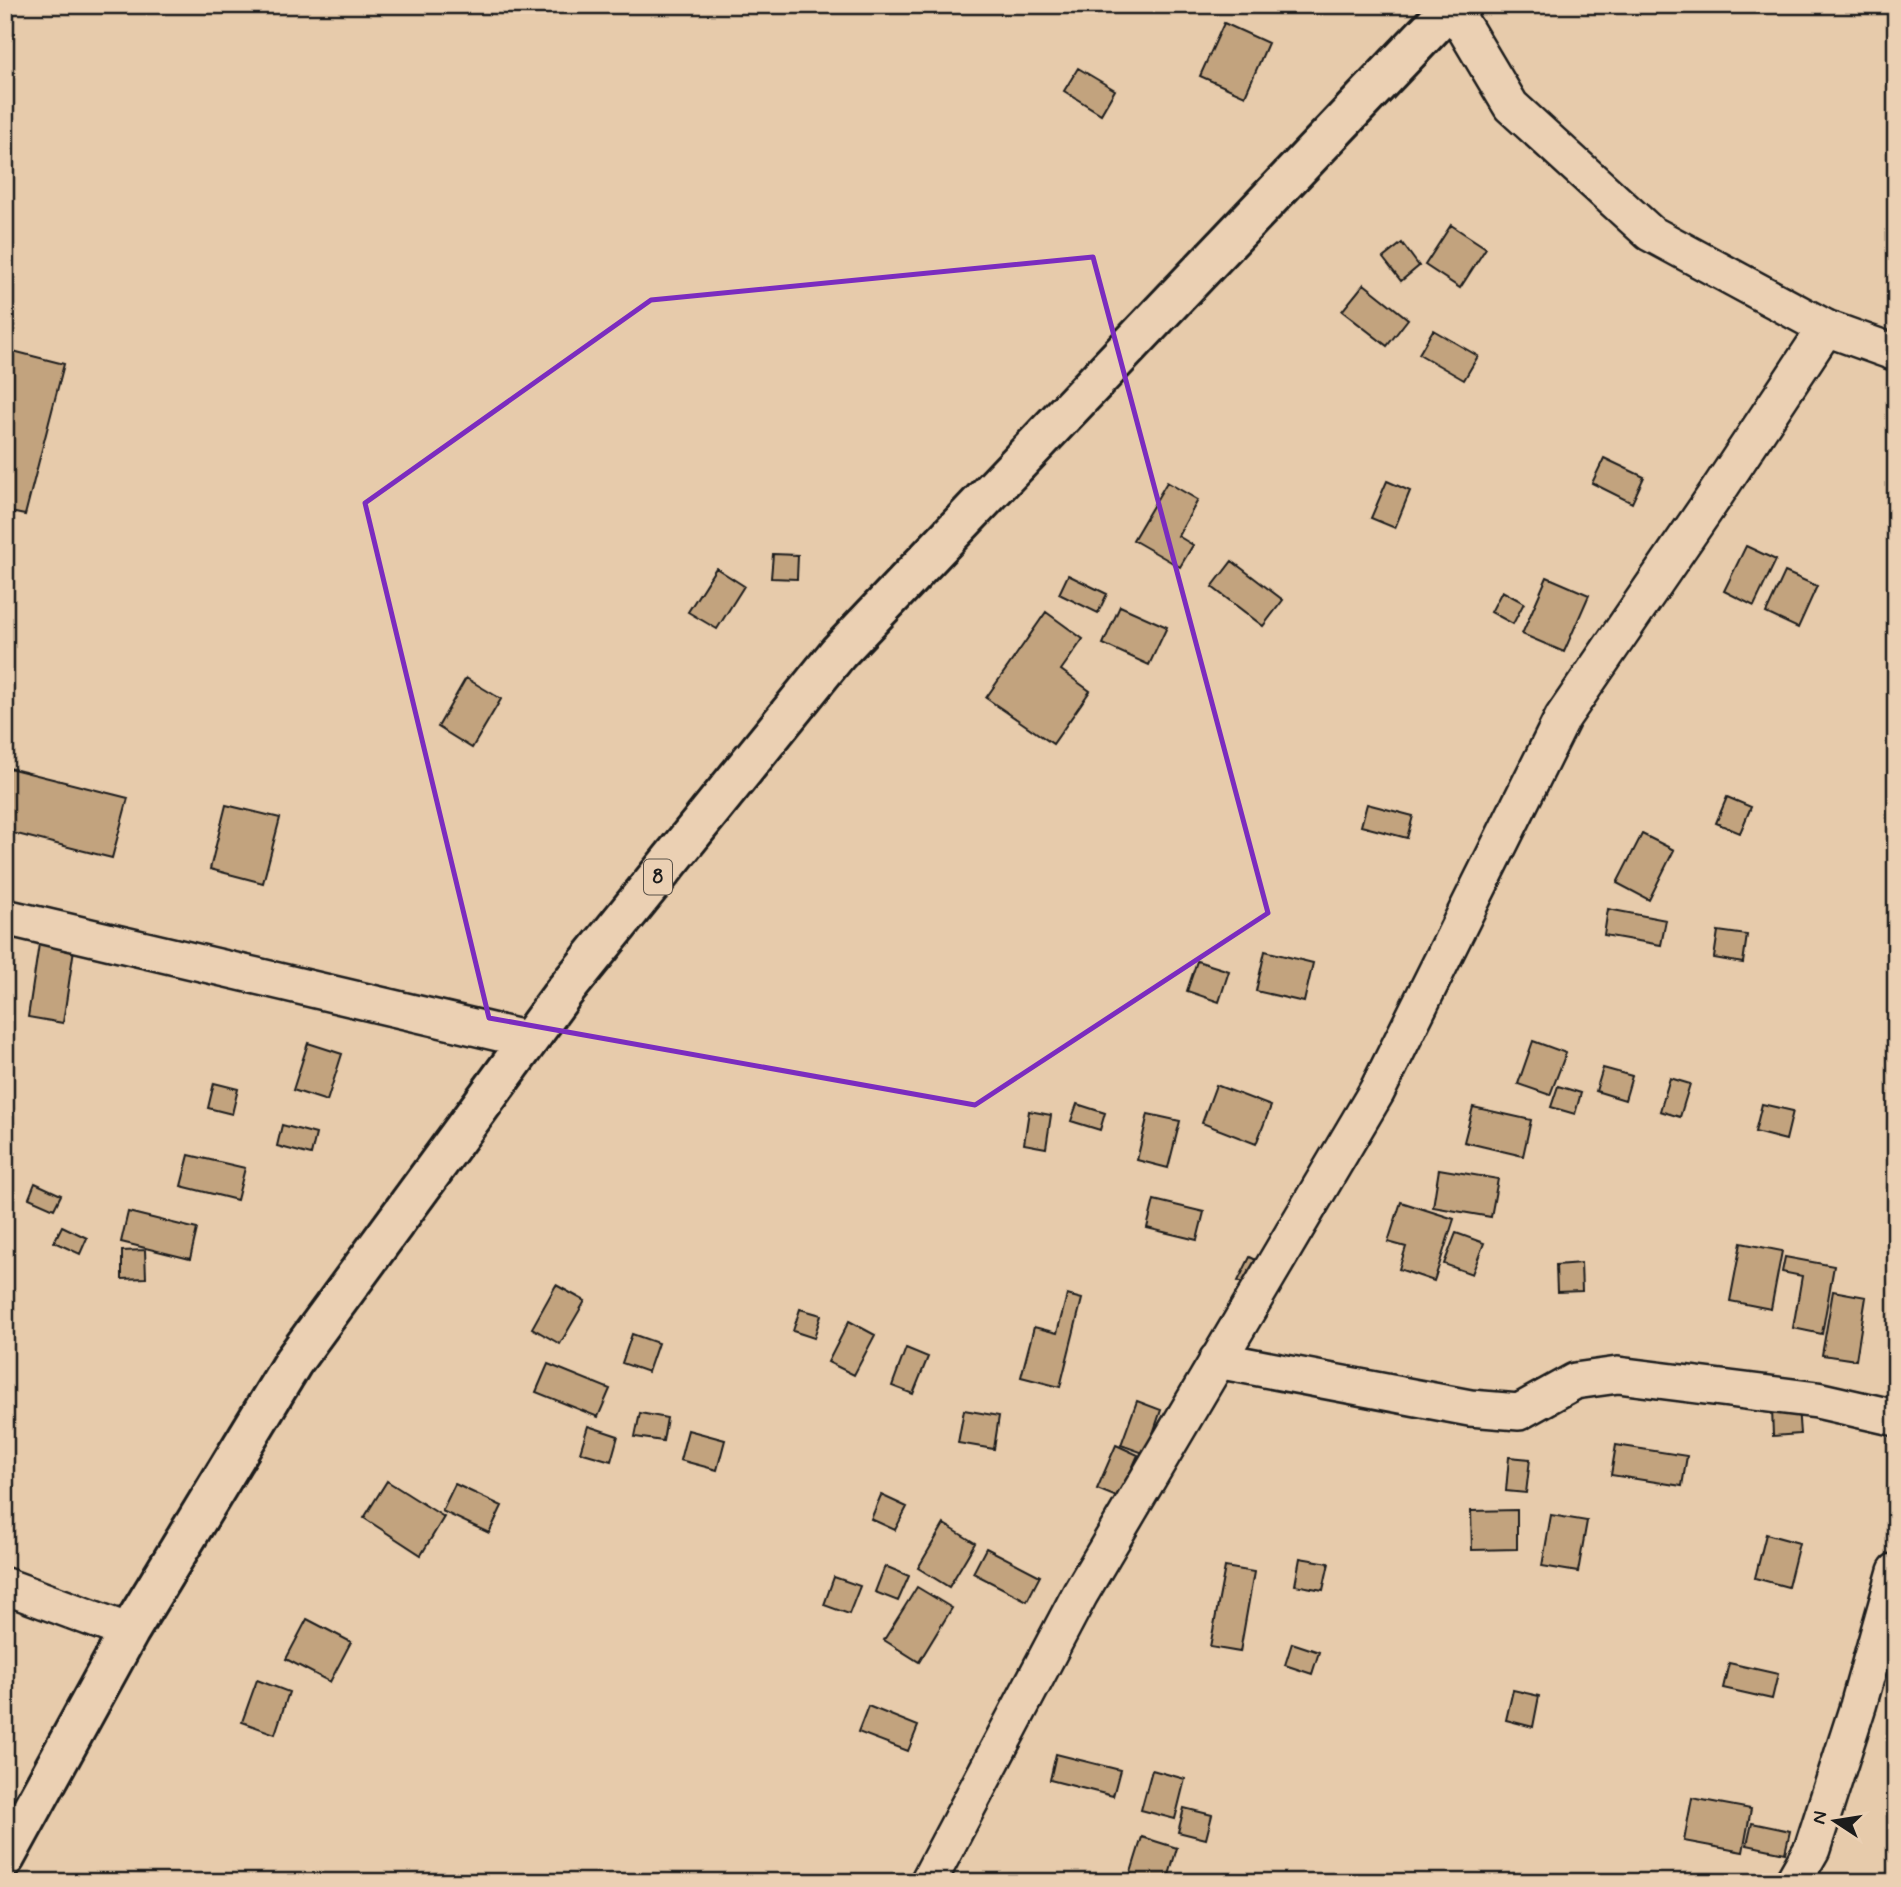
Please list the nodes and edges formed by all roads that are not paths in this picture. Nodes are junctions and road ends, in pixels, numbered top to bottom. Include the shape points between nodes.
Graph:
1 (1452, 6) edge
2 (1826, 328) junction
3 (1896, 353) edge
4 (5, 917) edge
5 (529, 1040) junction
6 (1217, 1360) junction
7 (1896, 1418) edge
8 (1896, 1571) edge
9 (5, 1586) edge
10 (129, 1632) junction
11 (5, 1858) edge
12 (928, 1882) edge
13 (1793, 1882) edge

1 - 2 street via 1511,106 1650,233
1 - 5 main road, 8 via 838,653
2 - 3 street
2 - 6 street via 1563,717 1377,1091
4 - 5 street
5 - 10 main road, 8 via 293,1362
6 - 7 street via 1469,1408 1519,1412 1575,1381 1618,1375 1817,1399
6 - 12 street via 1080,1594
8 - 13 street via 1812,1849
9 - 10 street
10 - 11 main road, 8

